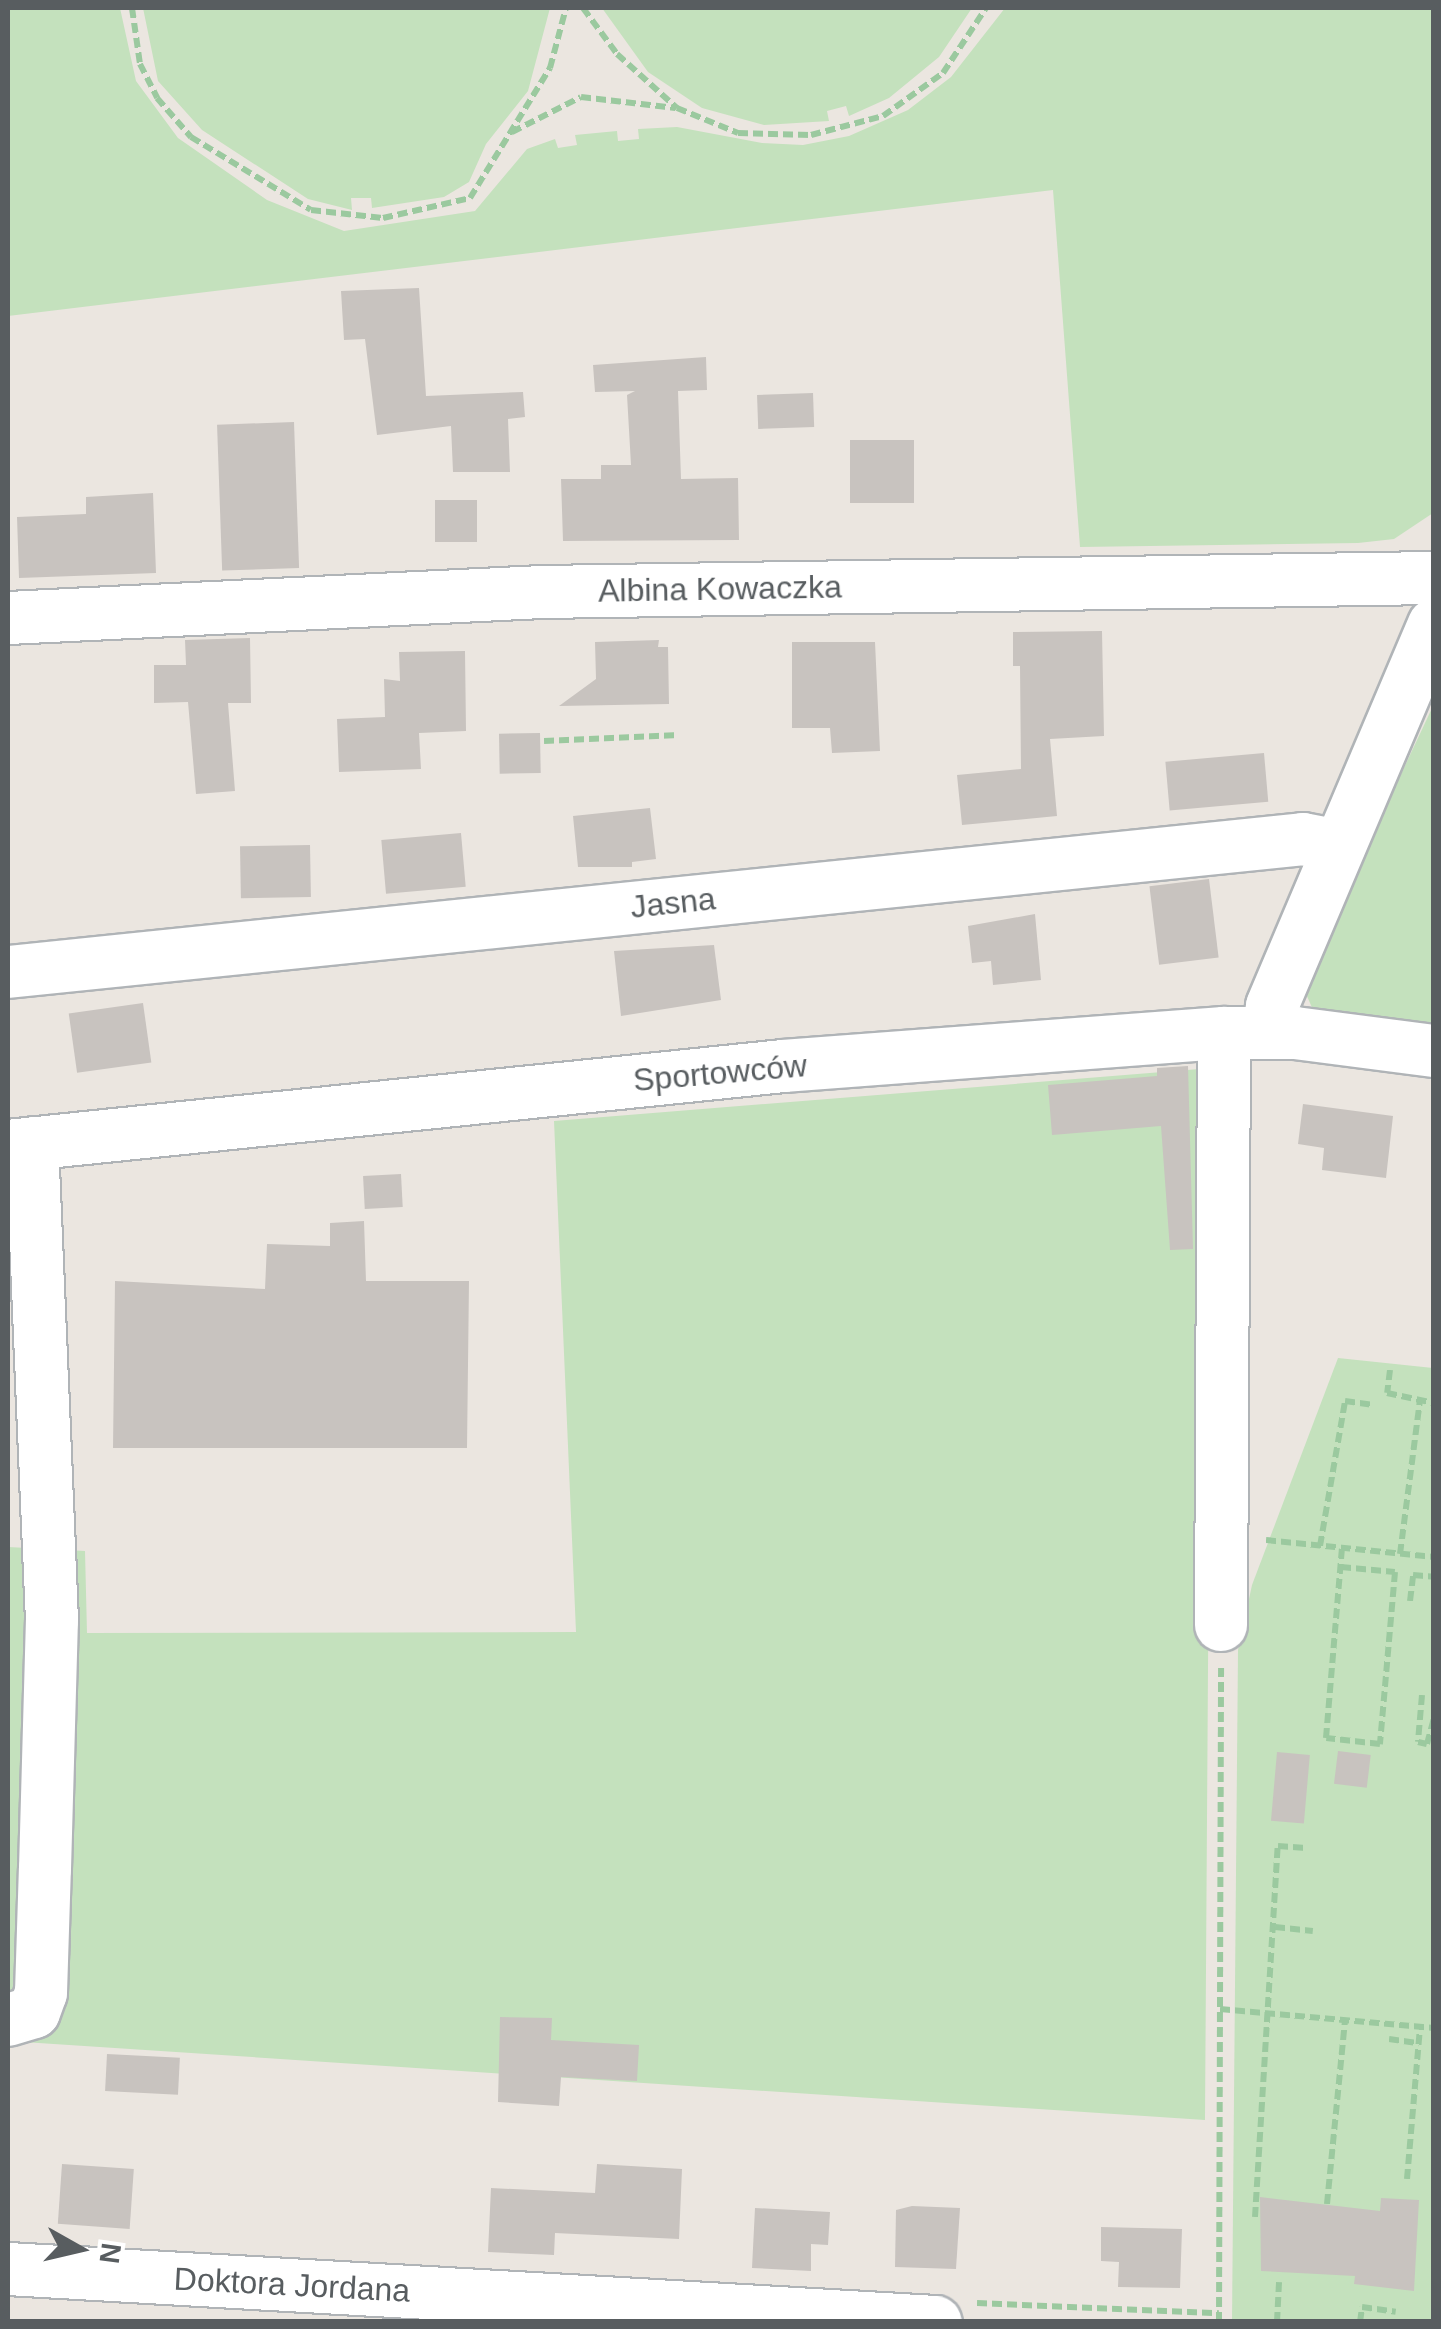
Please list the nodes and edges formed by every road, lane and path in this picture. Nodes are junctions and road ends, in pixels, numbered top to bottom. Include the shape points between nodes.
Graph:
1 (132, 8) edge
2 (566, 8) edge
3 (583, 8) edge
4 (987, 9) edge
5 (676, 108) junction
6 (512, 132) junction
7 (1434, 578) edge
8 (8, 618) edge
9 (1434, 624) edge
10 (679, 735) dead end
11 (544, 742) dead end
12 (1338, 846) junction
13 (8, 972) edge
14 (1246, 1033) junction
15 (1434, 1050) edge
16 (20, 1145) edge
17 (1390, 1370) dead end
18 (1420, 1399) junction
19 (1434, 1402) edge
20 (1374, 1405) dead end
21 (1222, 1524) junction
22 (1320, 1546) junction
23 (1342, 1548) junction
24 (1400, 1554) junction
25 (1434, 1557) edge
26 (1341, 1567) junction
27 (1434, 1577) edge
28 (1410, 1601) dead end
29 (1221, 1625) joint
30 (1422, 1695) dead end
31 (1434, 1718) edge
32 (1306, 1848) dead end
33 (1274, 1928) junction
34 (1313, 1932) dead end
35 (1220, 2009) junction
36 (1270, 2013) junction
37 (8, 2020) edge
38 (1344, 2020) junction
39 (1420, 2027) junction
40 (1434, 2028) edge
41 (1389, 2039) dead end
42 (1419, 2043) junction
43 (1407, 2179) dead end
44 (1327, 2204) dead end
45 (1255, 2217) dead end
46 (8, 2269) edge
47 (1279, 2282) dead end
48 (1396, 2312) dead end
49 (935, 2322) edge
50 (1219, 2322) edge
51 (1277, 2322) edge
52 (1360, 2322) edge

1 - 6 path via 140,64 157,98 191,137 311,210 383,218 470,198
2 - 6 path via 550,68
3 - 5 path via 617,54
4 - 5 path via 943,73 883,116 811,135 738,133
5 - 6 path via 581,97
7 - 8 street, Albina Kowaczka via 542,592
9 - 12 street
10 - 11 path
12 - 13 street, Jasna via 1304,838
12 - 14 street via 1272,1006
14 - 15 street, Sportowców
14 - 16 street, Sportowców via 763,1068
14 - 21 street
16 - 37 street via 52,1621 40,1993 34,2012
17 - 18 path via 1388,1392
18 - 19 path
18 - 24 path
20 - 22 path via 1345,1401
21 - 22 path via 1269,1541
21 - 29 street
22 - 23 path
23 - 24 path
23 - 26 path
24 - 25 path
26 - 26 path via 1326,1738 1380,1744 1395,1572
27 - 28 path via 1413,1575
29 - 35 path
30 - 31 path via 1418,1742 1427,1744
32 - 33 path via 1278,1846
33 - 34 path
33 - 36 path
35 - 36 path
35 - 50 path
36 - 38 path
36 - 45 path
38 - 39 path
38 - 44 path
39 - 40 path
39 - 42 path
41 - 42 path
42 - 43 path
46 - 49 street, Doktora Jordana
47 - 51 path
48 - 52 path via 1362,2307

